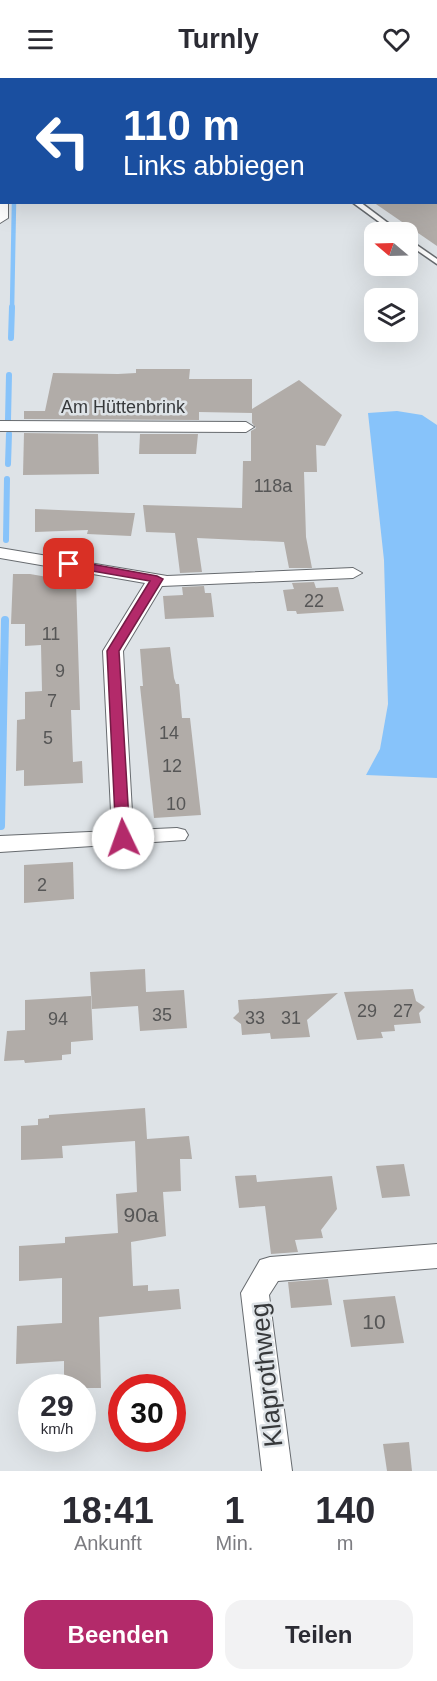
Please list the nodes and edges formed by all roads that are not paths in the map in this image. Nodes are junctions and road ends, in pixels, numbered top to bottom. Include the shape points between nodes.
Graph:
1 (0, 126) edge
2 (358, 204) edge
3 (0, 218) edge
4 (383, 222) edge
5 (418, 248) edge
6 (437, 262) edge
7 (0, 426) edge
8 (246, 427) dead end
9 (0, 553) edge
10 (353, 573) dead end
11 (157, 579) junction
12 (177, 835) dead end
13 (123, 838) junction
14 (0, 844) edge
15 (437, 1256) edge
16 (277, 1471) edge

1 - 3 street
2 - 4 lane
5 - 6 lane
7 - 8 street, Am Hüttenbrink
9 - 11 street
10 - 11 street
11 - 13 street via 113,651
12 - 13 street
13 - 14 street
15 - 16 street, Klaprothweg via 270,1269 255,1293

